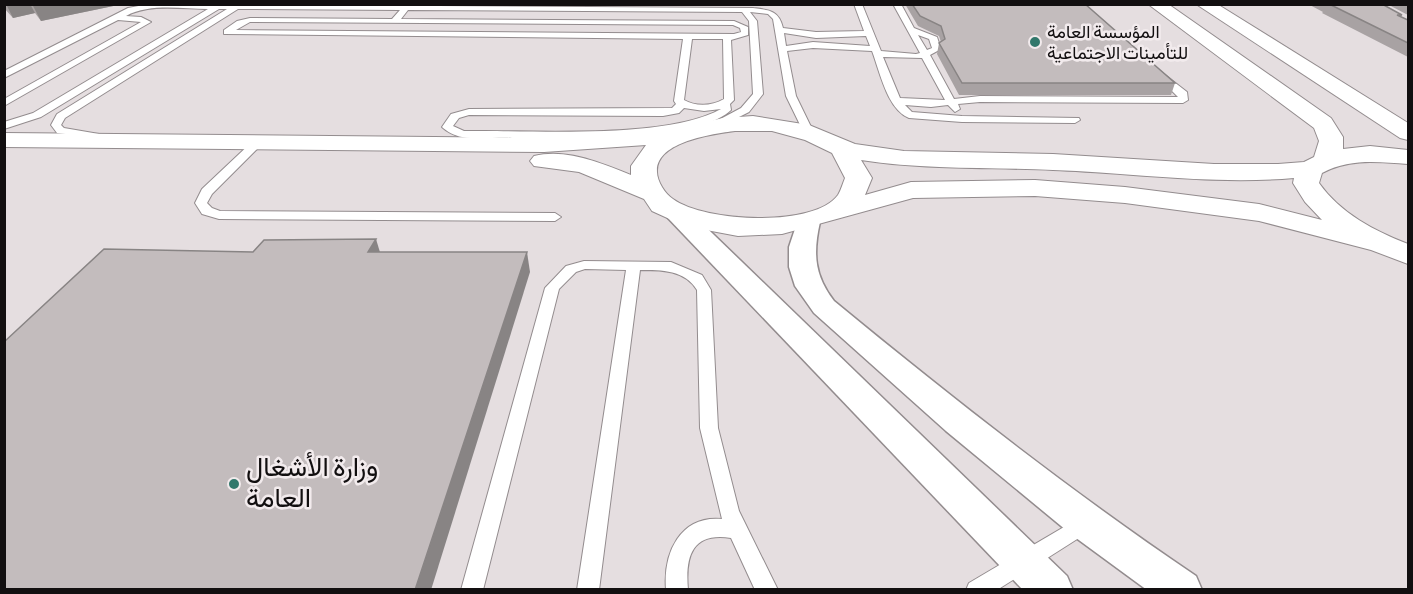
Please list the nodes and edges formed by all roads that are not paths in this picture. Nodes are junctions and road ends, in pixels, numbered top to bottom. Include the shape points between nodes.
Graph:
1 (858, 4) edge
2 (897, 4) edge
3 (1140, 4) edge
4 (1156, 4) edge
5 (1186, 4) edge
6 (1204, 4) edge
7 (1225, 4) edge
8 (138, 6) edge
9 (218, 6) edge
10 (237, 6) junction
11 (367, 6) edge
12 (383, 7) junction
13 (407, 8) junction
14 (612, 9) junction
15 (744, 10) junction
16 (116, 18) junction
17 (369, 21) junction
18 (394, 21) junction
19 (605, 22) junction
20 (779, 30) junction
21 (912, 30) junction
22 (869, 33) junction
23 (688, 37) junction
24 (727, 37) junction
25 (1265, 43) junction
26 (783, 49) junction
27 (877, 52) junction
28 (926, 55) junction
29 (1153, 67) edge
30 (1251, 70) junction
31 (4, 75) edge
32 (897, 101) junction
33 (951, 102) junction
34 (4, 103) edge
35 (682, 104) junction
36 (608, 113) junction
37 (719, 115) junction
38 (962, 119) junction
39 (1075, 120) dead end
40 (809, 133) junction
41 (1408, 133) edge
42 (599, 134) junction
43 (680, 135) junction
44 (5, 141) edge
45 (137, 142) junction
46 (842, 149) junction
47 (250, 150) junction
48 (1408, 157) edge
49 (1318, 164) junction
50 (663, 202) junction
51 (555, 217) dead end
52 (820, 218) junction
53 (1379, 243) junction
54 (1408, 255) edge
55 (634, 265) junction
56 (1086, 523) junction
57 (738, 530) junction
58 (1022, 560) junction
59 (1161, 585) edge
60 (472, 590) edge
61 (588, 590) edge
62 (677, 590) edge
63 (767, 590) edge
64 (977, 590) edge
65 (1052, 590) edge

1 - 22 lane
2 - 21 lane
3 - 30 street
4 - 30 street
5 - 25 street via 1215,22
6 - 25 street
7 - 25 street via 1255,26
8 - 9 lane
8 - 16 lane
9 - 10 lane
9 - 44 lane via 45,110
10 - 11 lane
10 - 45 lane via 61,116 56,125 61,131
11 - 12 lane
12 - 13 lane
12 - 17 lane
13 - 14 lane
13 - 18 lane
14 - 15 lane
14 - 19 lane
15 - 20 lane via 775,15
15 - 37 lane via 753,21 758,94 745,110
16 - 31 lane
16 - 34 lane via 147,22
17 - 18 lane
17 - 23 lane via 250,20 227,32
18 - 19 lane
19 - 24 lane via 734,23 744,27 744,34
20 - 22 lane via 816,35
20 - 26 lane
21 - 28 lane
21 - 28 lane via 933,37 939,48
22 - 27 lane
23 - 24 lane
23 - 35 lane via 679,101
24 - 37 lane via 729,100
25 - 41 street
26 - 27 lane via 813,45
26 - 40 lane via 791,96
27 - 28 lane via 909,58
27 - 32 lane
28 - 33 lane
29 - 33 lane via 1183,94 1183,100
30 - 49 street via 1323,123 1332,136 1333,148
32 - 33 lane
32 - 38 lane via 904,112 915,116
33 - 38 lane
35 - 36 lane via 675,111 663,113
35 - 37 lane
36 - 42 lane via 605,129
36 - 42 lane via 470,112 455,116 447,127 462,134
37 - 40 street
37 - 42 lane via 726,110 697,122
37 - 43 street
38 - 39 lane
40 - 46 street
43 - 47 street via 553,145
43 - 50 street via 651,154 644,167 644,180
44 - 45 street
44 - 47 street
45 - 47 street
46 - 49 street via 907,158 1046,161 1201,173 1259,173
46 - 52 street via 860,174 858,188 849,201
47 - 50 street via 560,161 584,165
47 - 51 lane via 206,192 201,203 207,211 219,215
48 - 49 street via 1355,154
49 - 53 street via 1306,183 1316,201 1341,222
50 - 52 street via 704,222 739,228 775,228
50 - 58 street
52 - 53 street via 884,195 911,190 1035,188 1125,195 1259,213
52 - 56 street via 801,245 802,269 806,282 824,307 958,422
53 - 54 street
55 - 57 lane via 683,269 704,290 709,428 729,511
55 - 60 lane via 584,265 571,269 552,288
55 - 61 lane
56 - 58 lane
56 - 59 street
57 - 62 lane via 713,527 696,535 678,552 674,569
57 - 63 lane
58 - 64 lane
58 - 65 street

